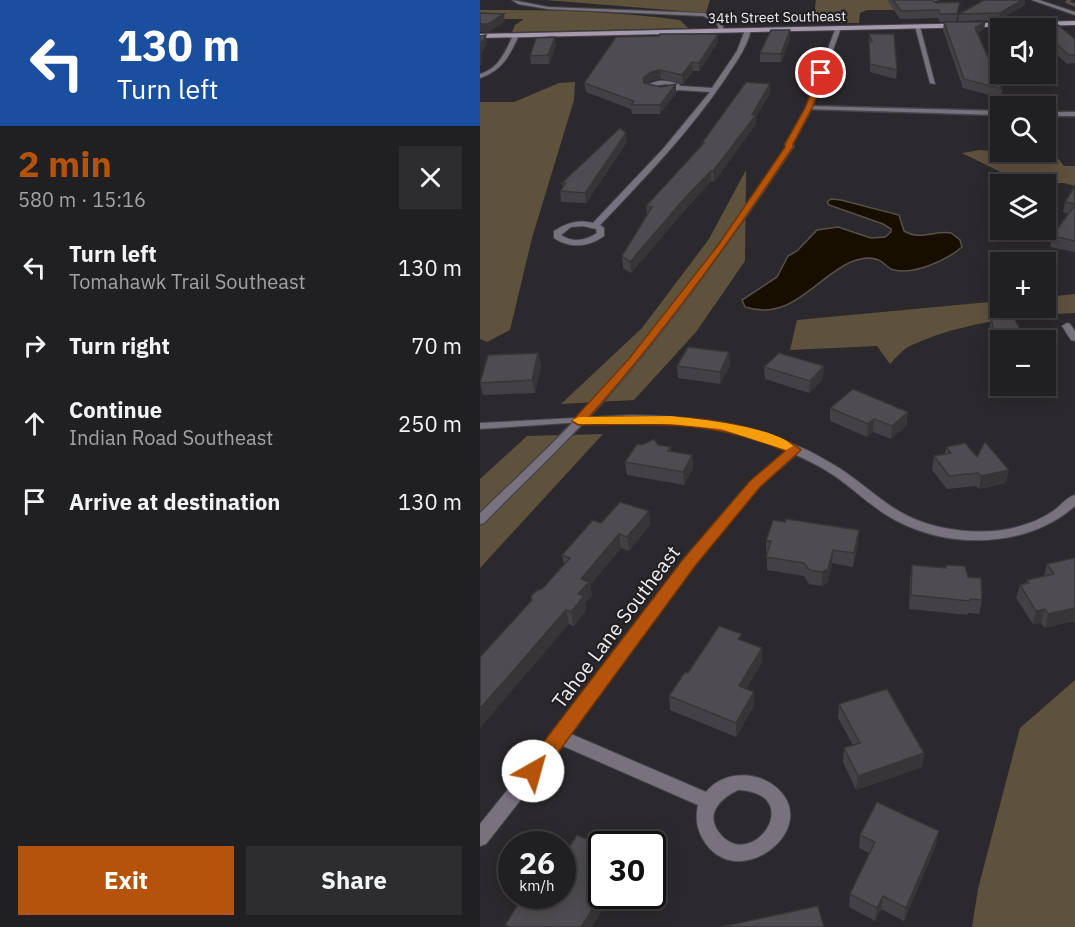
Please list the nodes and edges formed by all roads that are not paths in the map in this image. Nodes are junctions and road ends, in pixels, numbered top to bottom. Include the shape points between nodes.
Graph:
1 (514, 0) edge
2 (1034, 0) edge
3 (1075, 14) edge
4 (1075, 23) edge
5 (917, 27) junction
6 (838, 28) junction
7 (721, 30) junction
8 (748, 30) junction
9 (516, 35) junction
10 (480, 36) edge
11 (480, 76) edge
12 (933, 83) dead end
13 (678, 88) edge
14 (714, 90) junction
15 (809, 108) junction
16 (990, 113) edge
17 (1056, 114) edge
18 (1075, 114) edge
19 (789, 147) joint
20 (596, 225) dead end
21 (1067, 326) dead end
22 (1075, 338) edge
23 (578, 421) junction
24 (480, 426) edge
25 (794, 450) junction
26 (1075, 499) edge
27 (480, 520) edge
28 (560, 737) junction
29 (708, 801) junction
30 (480, 838) edge

1 - 7 street via 548,8 704,15 719,22
2 - 3 street
4 - 5 street, 34th Street Southeast
5 - 6 street, 34th Street Southeast
5 - 12 street
6 - 8 street, 34th Street Southeast
6 - 15 street
7 - 8 street, 34th Street Southeast
7 - 9 street, 34th Street Southeast
8 - 14 street
9 - 10 street, 34th Street Southeast
9 - 11 street via 501,66
13 - 14 street
14 - 20 street via 676,141
15 - 16 lane
15 - 19 street
17 - 18 lane
19 - 23 lane via 722,246 632,362
21 - 22 street
23 - 24 street
23 - 25 street via 671,420 722,425
23 - 27 lane
25 - 26 street via 844,477 902,518 944,533 987,535 1026,530 1062,513
25 - 28 street, Tahoe Lane Southeast via 755,484 690,562
28 - 29 street
28 - 30 street, Tahoe Lane Southeast
29 - 29 street via 704,813 707,831 718,846 744,853 769,843 777,832 780,809 776,799 759,784 725,785

